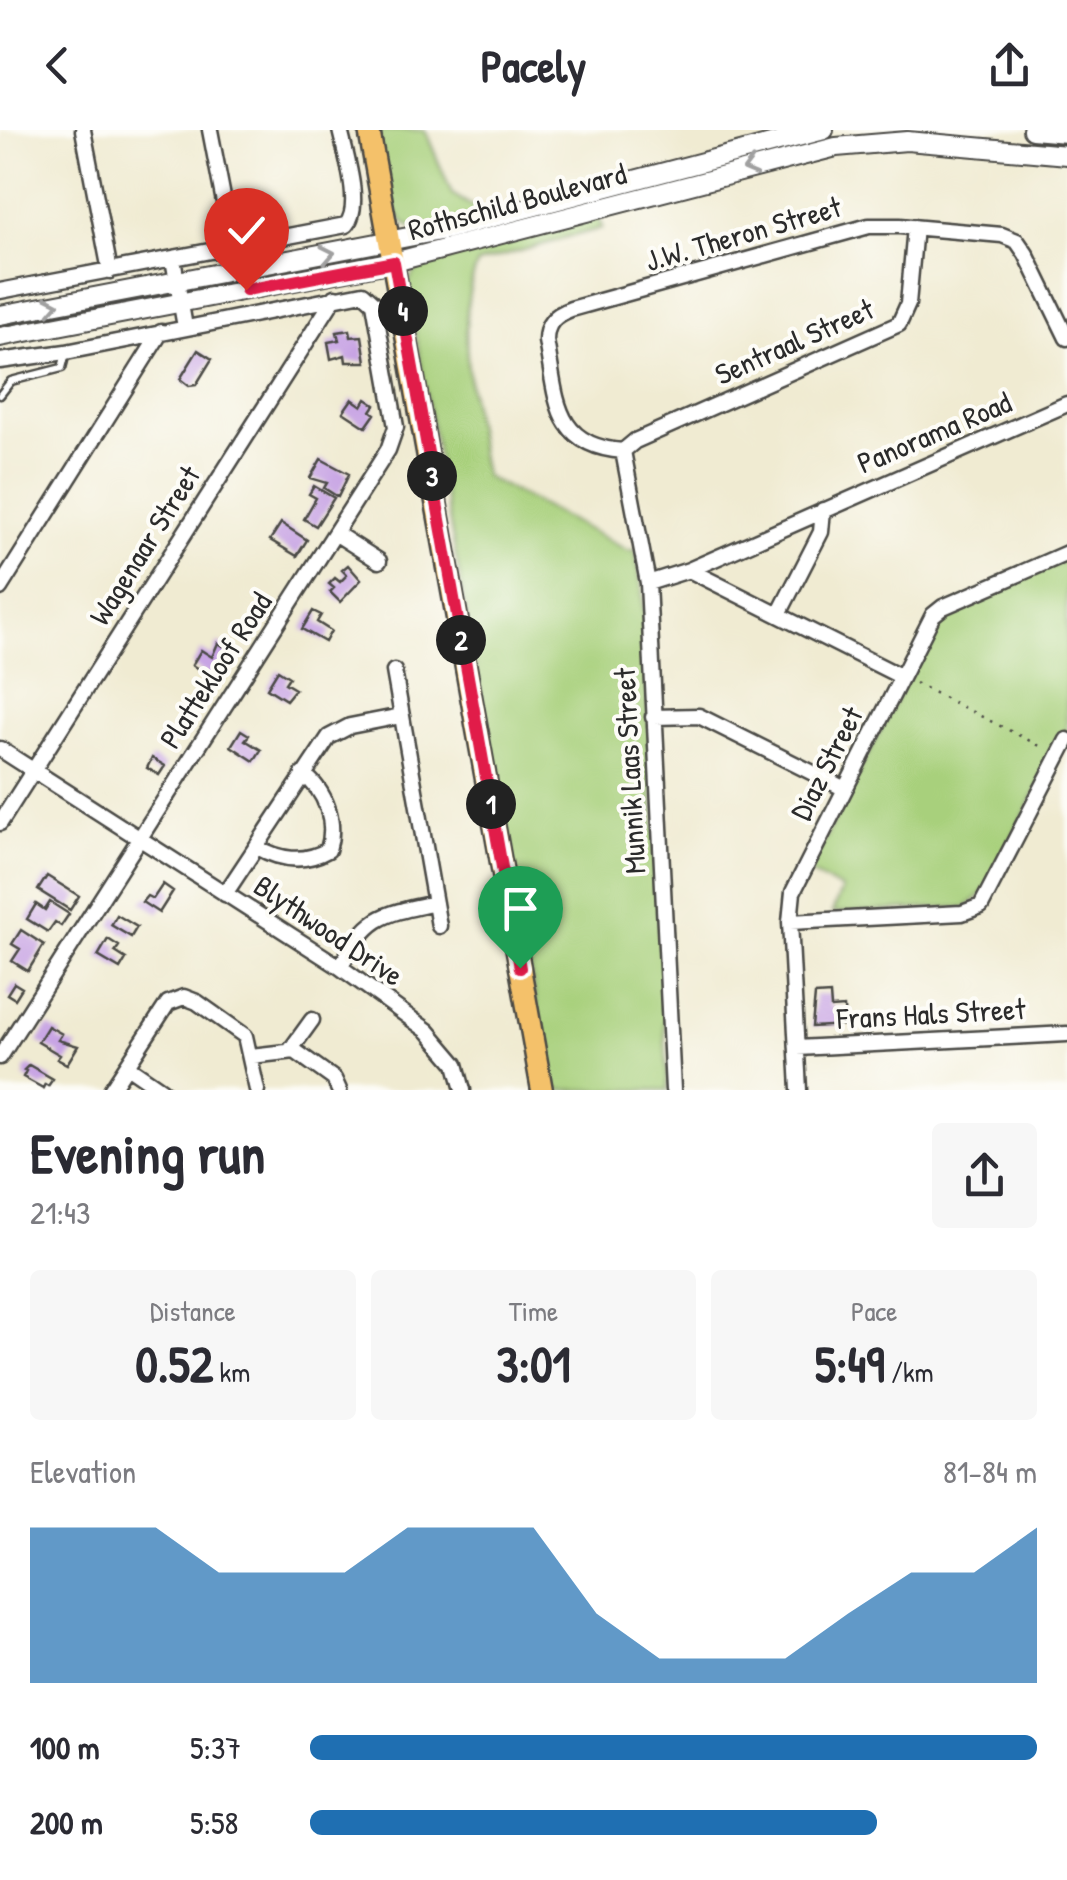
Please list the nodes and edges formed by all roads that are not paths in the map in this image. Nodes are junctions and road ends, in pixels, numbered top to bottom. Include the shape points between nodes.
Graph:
1 (83, 130) edge
2 (210, 130) edge
3 (340, 130) edge
4 (369, 130) edge
5 (824, 130) edge
6 (1032, 130) edge
7 (1060, 132) edge
8 (1060, 154) edge
9 (915, 227) junction
10 (233, 248) junction
11 (392, 252) junction
12 (173, 258) junction
13 (110, 271) junction
14 (178, 281) junction
15 (0, 291) edge
16 (334, 297) junction
17 (182, 304) junction
18 (0, 315) edge
19 (185, 327) junction
20 (161, 332) junction
21 (0, 336) edge
22 (1067, 338) edge
23 (66, 352) junction
24 (0, 361) edge
25 (0, 395) edge
26 (1067, 404) edge
27 (622, 451) junction
28 (824, 510) junction
29 (335, 533) junction
30 (1067, 553) edge
31 (379, 561) dead end
32 (689, 570) junction
33 (648, 584) junction
34 (0, 588) edge
35 (780, 614) junction
36 (394, 671) dead end
37 (900, 676) junction
38 (400, 716) junction
39 (652, 717) junction
40 (1067, 740) edge
41 (0, 749) edge
42 (1063, 757) edge
43 (33, 771) junction
44 (303, 774) junction
45 (845, 790) junction
46 (0, 823) edge
47 (140, 839) junction
48 (257, 846) junction
49 (226, 894) junction
50 (434, 904) junction
51 (790, 922) junction
52 (439, 926) dead end
53 (340, 967) junction
54 (312, 1020) dead end
55 (1067, 1034) edge
56 (797, 1048) junction
57 (291, 1050) junction
58 (0, 1056) edge
59 (251, 1056) junction
60 (126, 1066) junction
61 (111, 1090) edge
62 (162, 1090) edge
63 (257, 1090) edge
64 (339, 1090) edge
65 (463, 1090) edge
66 (542, 1090) edge
67 (673, 1090) edge
68 (800, 1090) edge

1 - 13 street
2 - 10 street
3 - 10 street via 352,220 335,230
4 - 11 main road
5 - 11 street, Rothschild Boulevard
6 - 7 street
7 - 8 street
8 -> 11 street, Rothschild Boulevard via 907,142 836,147
9 - 22 street, J.W. Theron Street via 1016,241
9 - 27 street, Sentraal Street via 908,304 899,324
9 - 27 street, J.W. Theron Street via 869,226 554,318 546,341 562,420 591,443
10 - 12 street
14 -> 11 street
11 - 17 street
11 - 66 main road
12 - 13 street
12 - 14 street
13 - 15 street
14 - 17 street
18 -> 14 street
16 - 19 street
16 - 29 street, Plattekloof Road via 367,294 374,303 396,434
16 - 43 street, Wagenaar Street
17 - 19 street
17 - 21 street
19 - 20 street
20 - 23 street
20 - 34 street
23 - 24 street
23 - 25 lane via 62,368 11,380
26 - 28 street, Panorama Road
27 - 33 street, Munnik Laas Street
28 - 32 street, Panorama Road
28 - 35 street via 821,532
29 - 31 street
29 - 47 street, Plattekloof Road
30 - 37 street, Diaz Street via 937,611
32 - 33 street, Panorama Road
32 - 35 street
33 - 39 street, Munnik Laas Street
35 - 37 street
36 - 38 street
37 - 45 street, Diaz Street
38 - 44 street via 338,730
38 - 50 street
39 - 45 street via 699,716
39 - 67 street, Munnik Laas Street
40 - 42 street
41 - 43 street, Blythwood Drive
42 - 51 street via 980,906 962,913
43 - 46 street, Wagenaar Street
43 - 47 street, Blythwood Drive
44 - 48 street
44 - 48 street via 324,793 328,850 288,860
45 - 51 street, Diaz Street via 793,892
47 - 49 street, Blythwood Drive
47 - 58 street, Plattekloof Road
48 - 49 street
49 - 53 street, Blythwood Drive
50 - 52 street
50 - 53 street via 382,916 357,938
51 - 56 street, Diaz Street
53 - 65 street, Blythwood Drive via 428,1031 456,1064
54 - 57 street
55 - 56 street, Frans Hals Street
56 - 68 street, Diaz Street
57 - 59 street
57 - 64 street
59 - 60 street via 240,1031 184,997 168,1003
59 - 63 street
60 - 61 street
60 - 62 street

